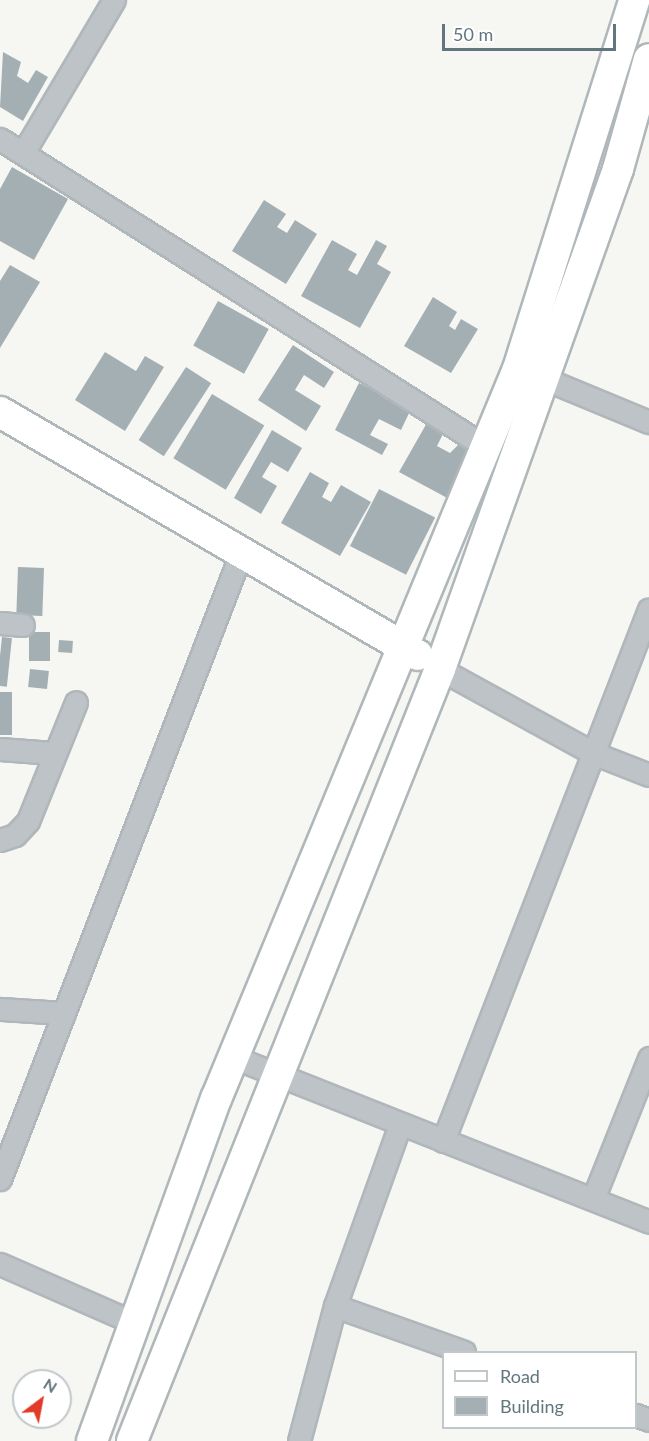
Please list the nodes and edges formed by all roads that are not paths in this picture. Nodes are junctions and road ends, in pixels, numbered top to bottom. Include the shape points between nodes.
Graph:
1 (114, 0) edge
2 (634, 0) edge
3 (649, 59) edge
4 (0, 140) edge
5 (22, 153) junction
6 (532, 374) junction
7 (1, 414) edge
8 (649, 422) edge
9 (486, 447) junction
10 (242, 553) junction
11 (649, 609) edge
12 (0, 623) edge
13 (23, 626) dead end
14 (401, 646) junction
15 (440, 669) junction
16 (76, 702) dead end
17 (0, 749) edge
18 (53, 753) junction
19 (593, 753) junction
20 (649, 775) edge
21 (0, 840) edge
22 (0, 1009) edge
23 (64, 1013) junction
24 (233, 1057) junction
25 (649, 1058) edge
26 (277, 1076) junction
27 (399, 1127) junction
28 (443, 1141) junction
29 (0, 1179) edge
30 (593, 1199) junction
31 (649, 1222) edge
32 (0, 1264) edge
33 (335, 1306) junction
34 (133, 1322) junction
35 (459, 1351) edge
36 (92, 1441) edge
37 (132, 1441) edge
38 (299, 1441) edge

1 - 5 street
2 - 6 main road
3 - 6 main road via 618,170
4 - 5 street
5 - 9 street
6 - 8 street
6 - 9 main road
6 - 15 main road
7 - 10 main road
9 - 14 main road
10 - 14 main road
10 - 23 street
11 - 19 street
12 - 13 street
14 - 15 main road
14 - 24 main road
15 - 19 street
15 - 26 main road
16 - 18 street
17 - 18 street
18 - 21 street via 28,822 15,836
19 - 20 street
19 - 28 street
22 - 23 street
23 - 29 street
24 - 26 street
24 - 34 main road
25 - 30 street
26 - 27 street
26 - 37 main road
27 - 28 street
27 - 33 street
28 - 30 street
30 - 31 street
32 - 34 street
33 - 35 street
33 - 38 street
34 - 36 main road

